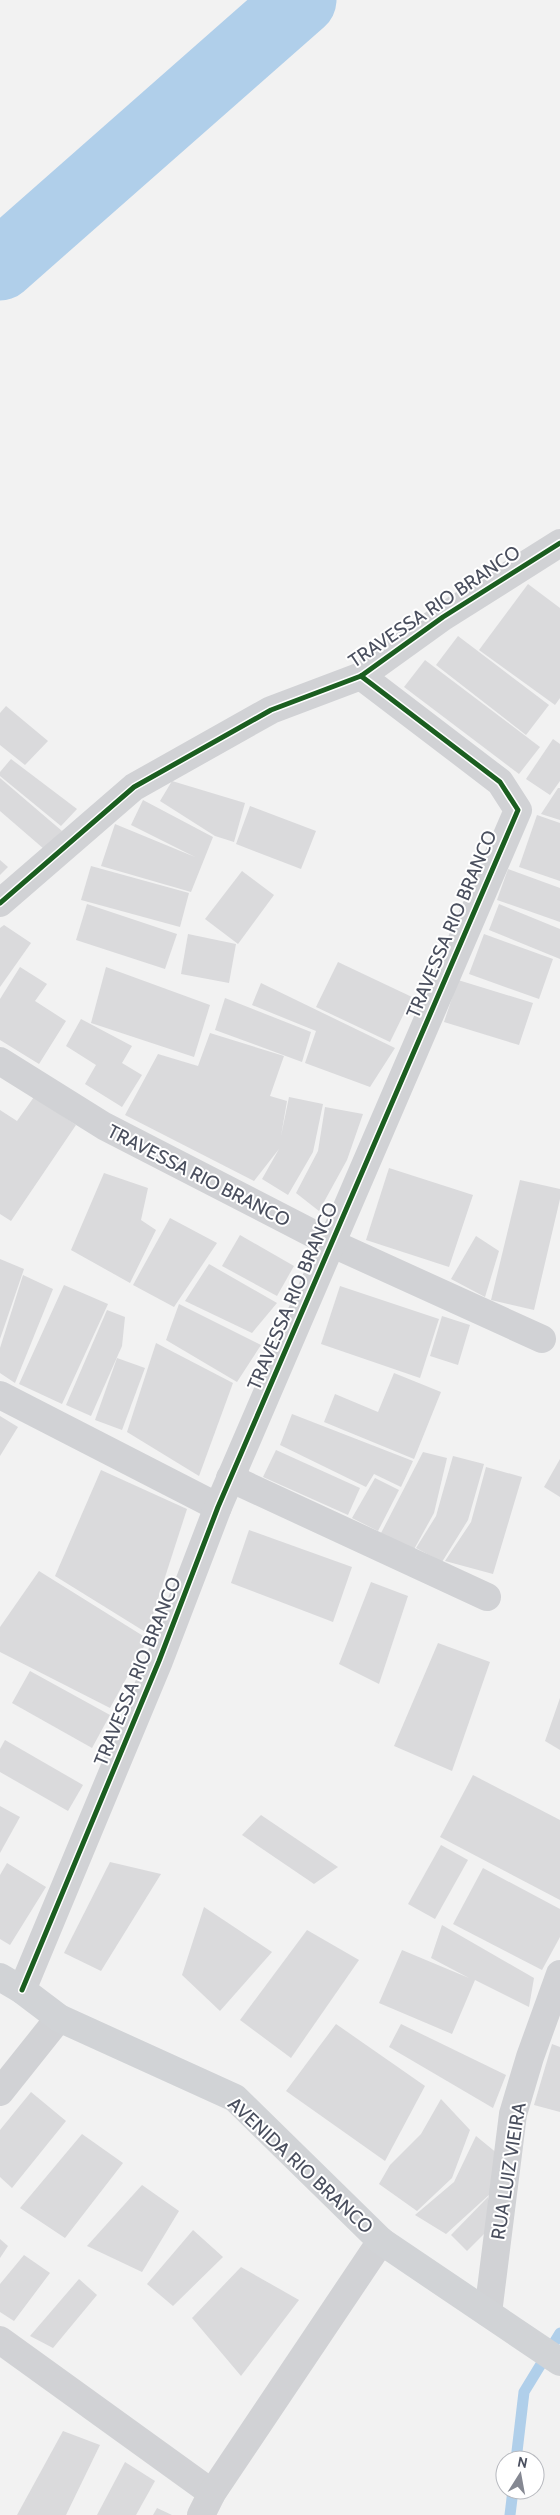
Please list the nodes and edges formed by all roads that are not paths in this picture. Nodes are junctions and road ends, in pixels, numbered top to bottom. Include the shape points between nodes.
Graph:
1 (560, 543) edge
2 (361, 676) junction
3 (0, 903) edge
4 (0, 1062) edge
5 (331, 1243) junction
6 (542, 1339) dead end
7 (0, 1395) edge
8 (230, 1478) junction
9 (218, 1506) junction
10 (487, 1598) dead end
11 (560, 1974) edge
12 (11, 1984) edge
13 (59, 2018) junction
14 (0, 2092) edge
15 (381, 2241) junction
16 (488, 2313) junction
17 (0, 2340) edge
18 (560, 2362) edge
19 (207, 2504) edge

1 - 2 street, TRAVESSA RIO BRANCO via 443,616
2 - 3 street, TRAVESSA RIO BRANCO via 271,710 134,787
2 - 5 street, TRAVESSA RIO BRANCO via 500,782 518,810
4 - 5 street, TRAVESSA RIO BRANCO via 104,1126
5 - 6 street, TRAVESSA RIO BRANCO
5 - 8 street, TRAVESSA RIO BRANCO
7 - 9 street
8 - 9 street, TRAVESSA RIO BRANCO
8 - 10 street
9 - 12 street, TRAVESSA RIO BRANCO via 159,1661
11 - 16 street, RUA LUIZ VIEIRA via 513,2114
12 - 13 main road, AVENIDA RIO BRANCO
13 - 14 street
13 - 15 main road, AVENIDA RIO BRANCO via 235,2098
15 - 16 main road, AVENIDA RIO BRANCO
15 - 19 street
16 - 18 main road, AVENIDA RIO BRANCO
17 - 19 street

